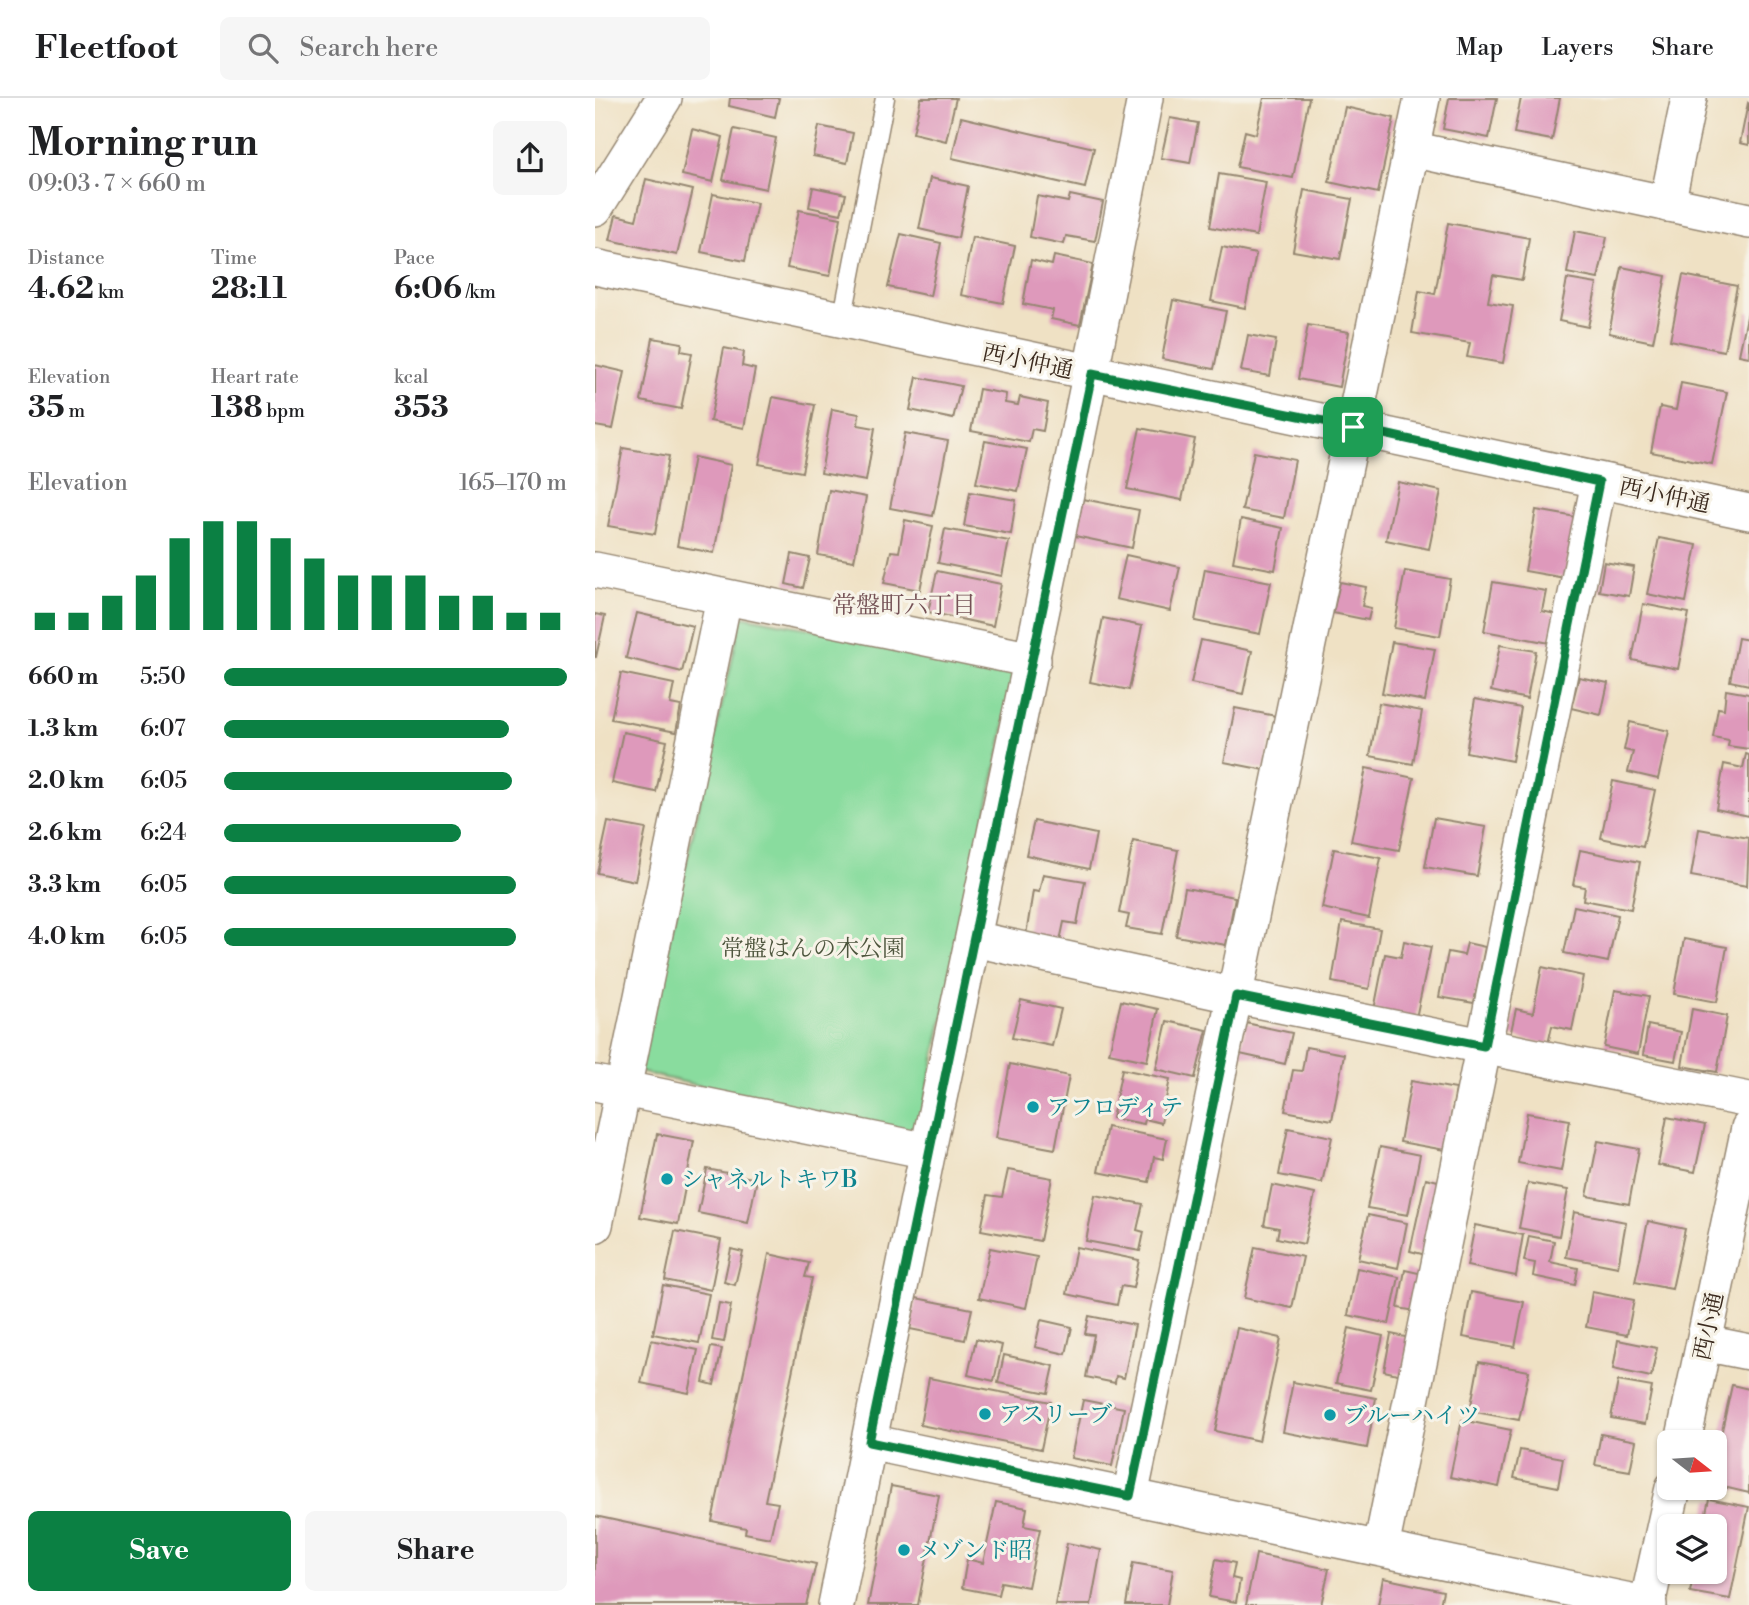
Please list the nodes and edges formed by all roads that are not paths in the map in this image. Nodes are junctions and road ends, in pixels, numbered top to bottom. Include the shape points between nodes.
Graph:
1 (664, 98) edge
2 (885, 98) edge
3 (1145, 98) edge
4 (1422, 98) edge
5 (1689, 98) edge
6 (1411, 149) junction
7 (1667, 204) junction
8 (595, 208) edge
9 (1749, 220) edge
10 (595, 267) edge
11 (842, 321) junction
12 (1092, 374) junction
13 (1353, 427) junction
14 (1599, 482) junction
15 (1749, 512) edge
16 (595, 570) edge
17 (725, 598) junction
18 (1033, 660) junction
19 (974, 939) junction
20 (1236, 996) junction
21 (1484, 1046) junction
22 (609, 1085) edge
23 (1749, 1100) edge
24 (1749, 1128) edge
25 (927, 1151) junction
26 (595, 1225) edge
27 (1705, 1343) junction
28 (1749, 1352) edge
29 (1686, 1430) edge
30 (869, 1442) junction
31 (1130, 1496) junction
32 (1669, 1500) edge
33 (1381, 1549) junction
34 (836, 1605) edge
35 (1647, 1605) edge

1 - 8 street
2 - 11 lane
3 - 12 street
4 - 6 street
5 - 7 street
6 - 7 street
6 - 13 street
7 - 9 street
10 - 11 street, 西小仲通
11 - 12 street, 西小仲通
12 - 13 street, 西小仲通
12 - 18 street
13 - 14 street, 西小仲通
13 - 20 street
14 - 15 street, 西小仲通
14 - 21 street
16 - 17 street
17 - 18 street
17 - 22 street
18 - 19 street
19 - 20 street
19 - 25 street
20 - 21 street
20 - 31 street
21 - 23 street
21 - 33 street
22 - 25 street
22 - 26 street
24 - 27 street, 西小通
25 - 30 street
27 - 28 street
27 - 29 street, 西小通
30 - 31 street
30 - 34 street
31 - 33 street
32 - 35 street
33 - 35 street

